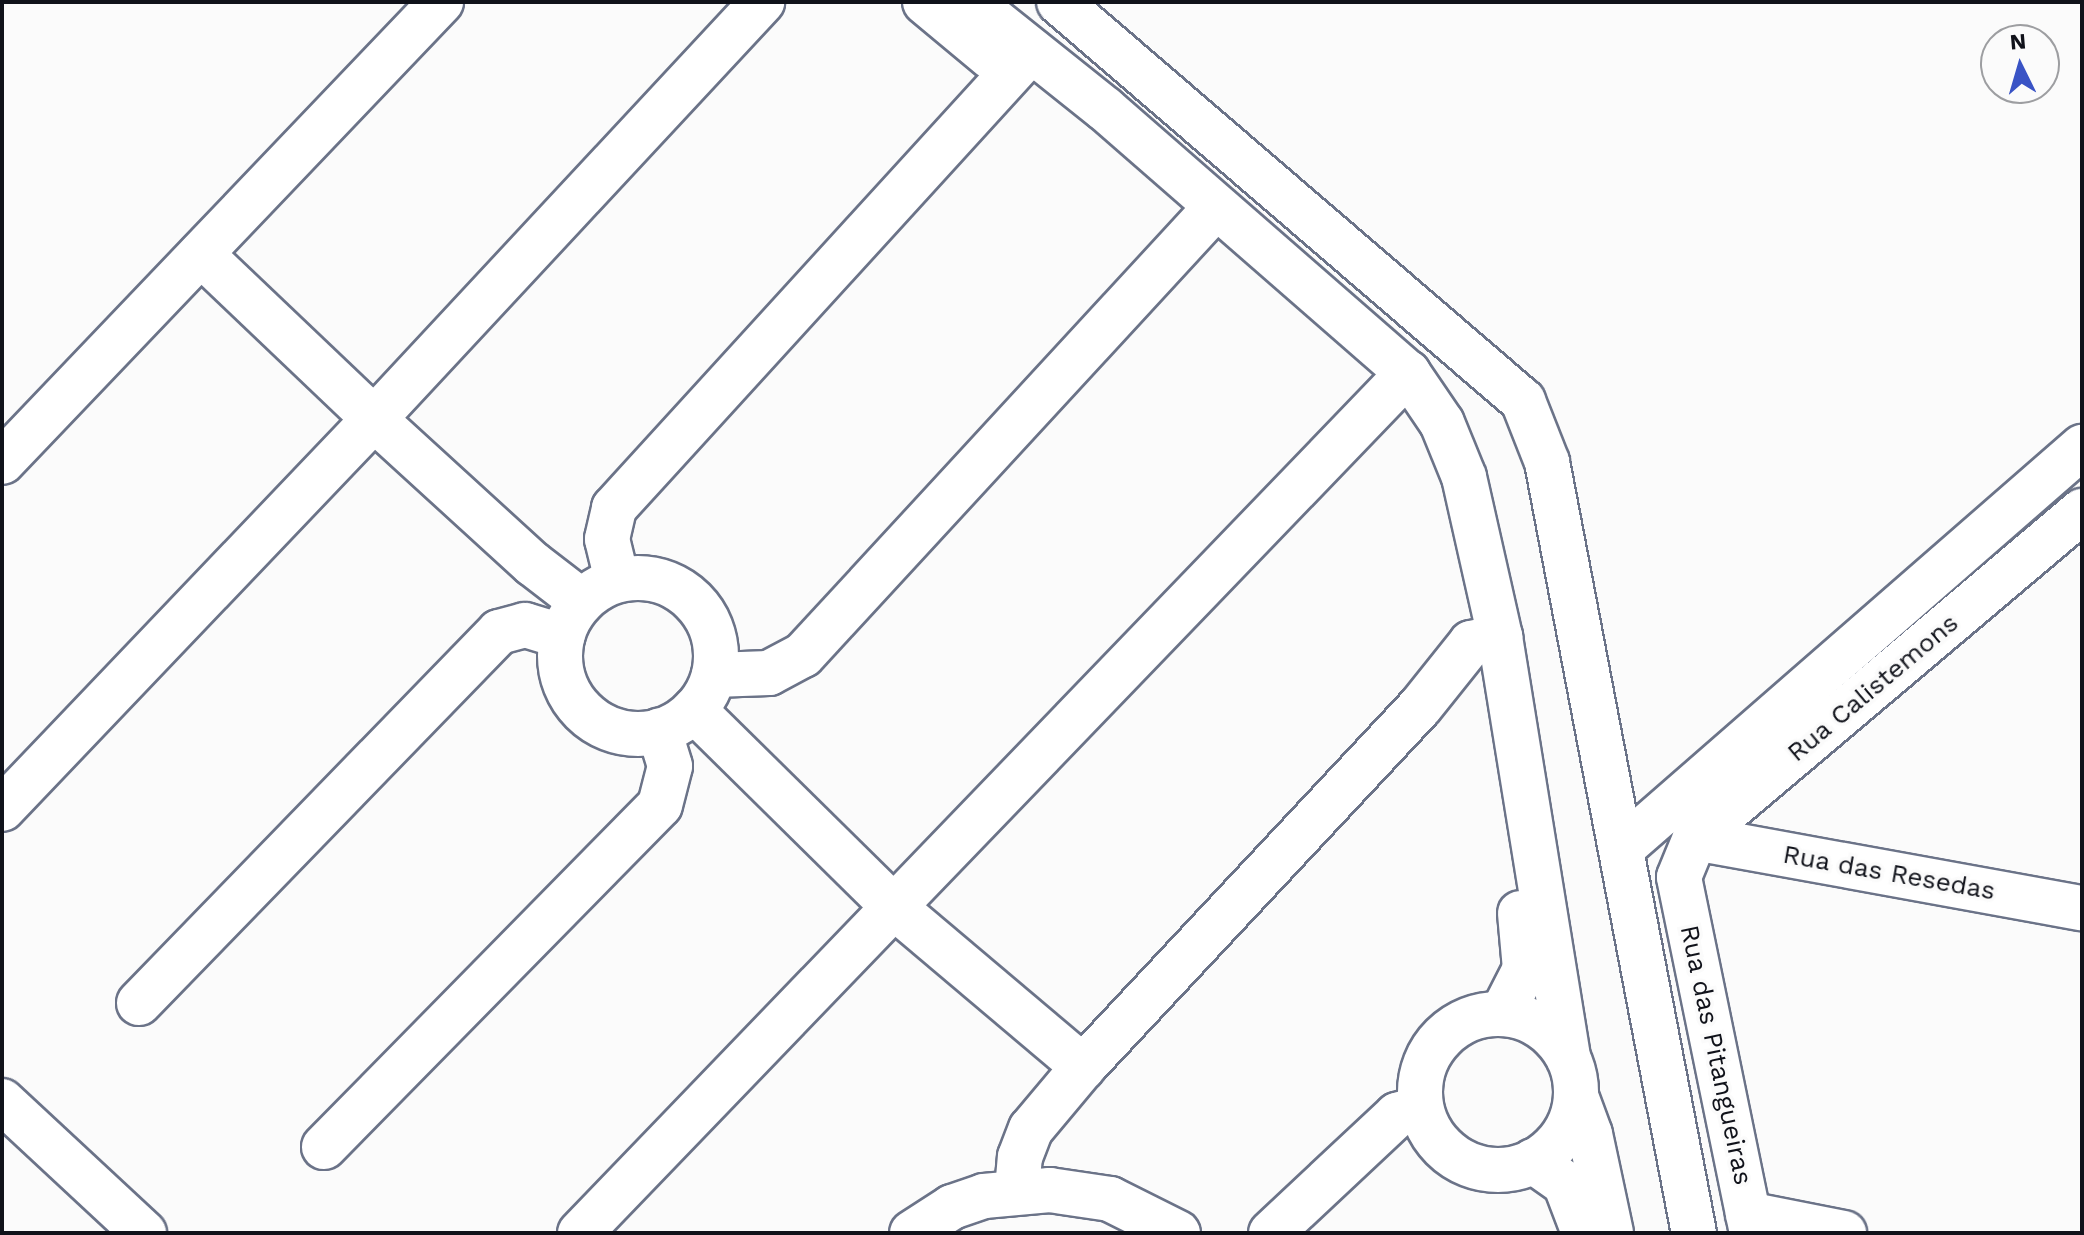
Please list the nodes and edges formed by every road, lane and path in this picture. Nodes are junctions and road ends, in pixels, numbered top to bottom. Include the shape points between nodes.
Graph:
1 (441, 2) edge
2 (762, 2) edge
3 (925, 2) edge
4 (971, 2) edge
5 (1059, 2) edge
6 (1022, 63) junction
7 (1207, 218) junction
8 (201, 254) junction
9 (1397, 383) junction
10 (374, 419) junction
11 (2082, 447) edge
12 (2, 462) edge
13 (2075, 525) edge
14 (586, 606) junction
15 (1485, 640) junction
16 (689, 706) junction
17 (2, 809) edge
18 (1621, 849) junction
19 (1687, 857) junction
20 (894, 907) junction
21 (2082, 908) edge
22 (139, 1003) dead end
23 (1502, 1014) junction
24 (1083, 1067) junction
25 (1572, 1076) junction
26 (2, 1101) edge
27 (1421, 1108) junction
28 (324, 1147) dead end
29 (1533, 1161) junction
30 (1017, 1190) junction
31 (1750, 1223) edge
32 (144, 1233) edge
33 (580, 1233) edge
34 (912, 1233) edge
35 (1178, 1233) edge
36 (1271, 1233) edge
37 (1584, 1233) edge
38 (1611, 1233) edge
39 (1694, 1233) edge
40 (1844, 1233) edge

1 - 8 street
2 - 10 street
3 - 6 street
4 - 6 street
5 - 18 street via 1523,401 1547,462
6 - 7 street via 1085,132
6 - 14 street via 614,508
7 - 9 street
7 - 16 street via 803,655
8 - 10 street
8 - 12 street
9 - 15 street
9 - 20 street
10 - 14 street
10 - 17 street
11 - 18 street
13 - 19 street, Rua Calistemons
14 - 16 street via 562,677 583,711 618,731
14 - 16 street via 657,580 693,600 713,635
14 - 22 street via 499,632
15 - 23 street via 1526,943 1525,969
15 - 24 street
15 - 25 street
16 - 20 street
16 - 28 street via 660,805
18 - 39 street
19 - 21 street, Rua das Resedas
19 - 31 street, Rua das Pitangueiras
20 - 24 street
20 - 33 street
23 - 25 street via 1522,1018 1556,1039
23 - 27 street via 1462,1022 1439,1041 1423,1068
24 - 30 street via 1031,1129 1020,1157
25 - 29 street via 1564,1134
25 - 38 street
26 - 32 street
27 - 29 street via 1439,1144 1473,1166 1514,1168
27 - 36 street via 1397,1115
29 - 37 street via 1565,1183
30 - 34 street via 952,1207
30 - 35 street via 1110,1199
31 - 40 street

